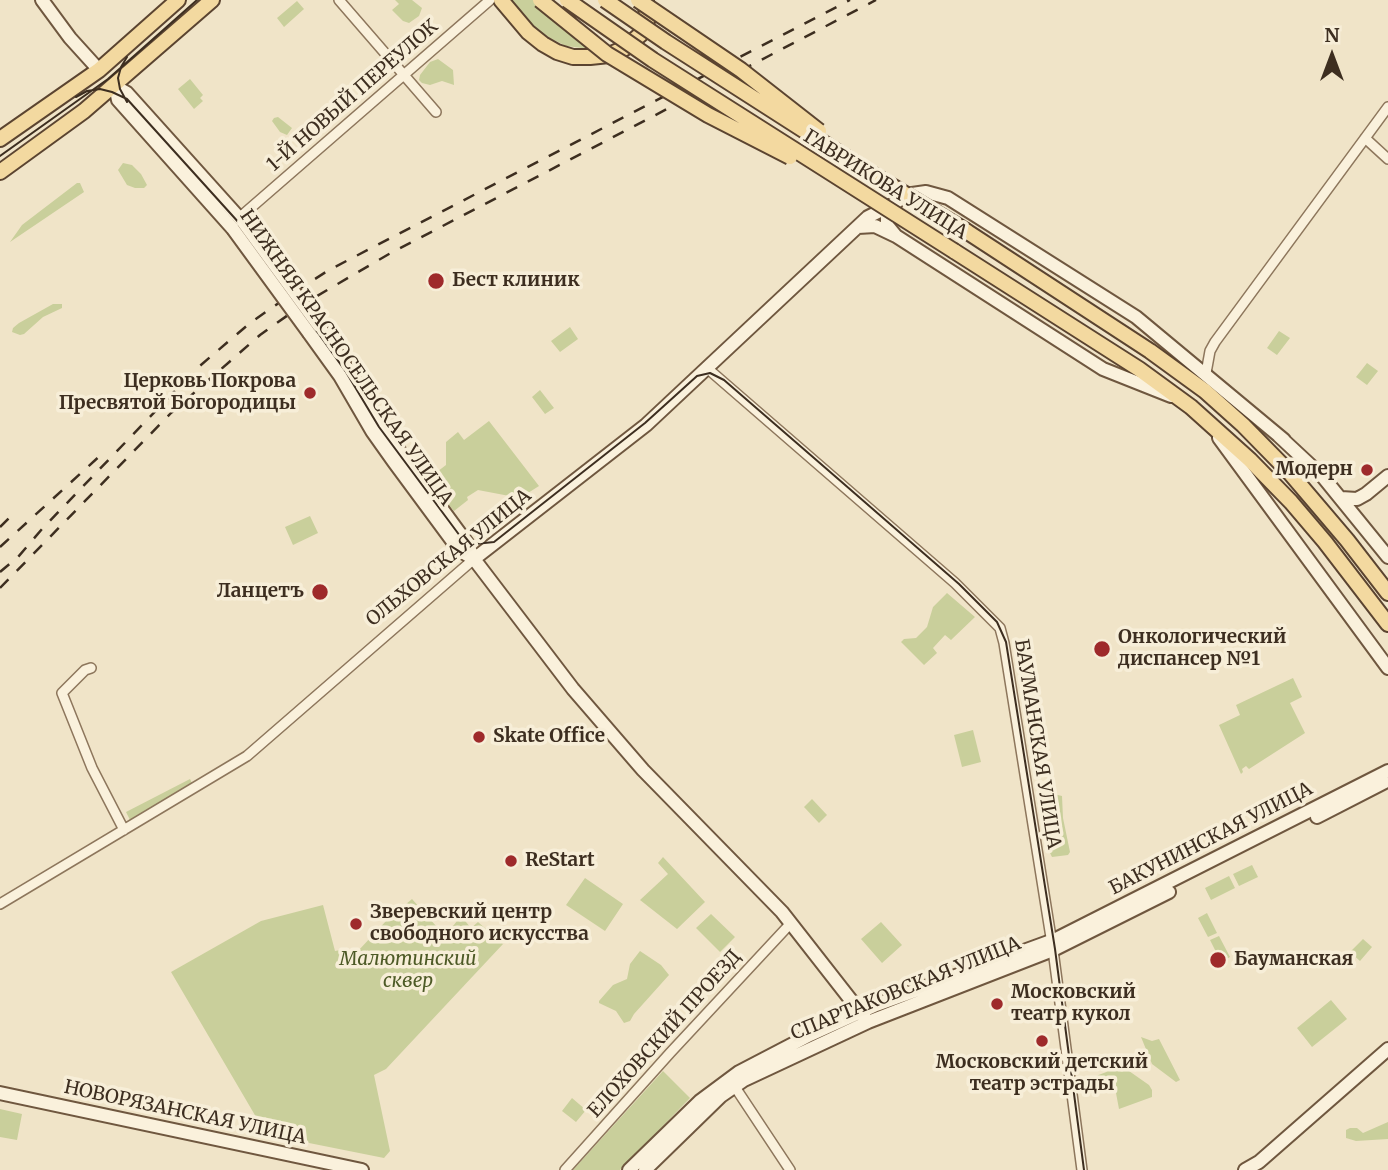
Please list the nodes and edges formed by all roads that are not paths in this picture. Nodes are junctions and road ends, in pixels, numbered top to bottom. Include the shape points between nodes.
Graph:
1 (42, 0) edge
2 (178, 0) edge
3 (212, 0) edge
4 (339, 0) edge
5 (490, 0) edge
6 (501, 0) edge
7 (540, 0) edge
8 (567, 0) edge
9 (605, 0) edge
10 (638, 0) edge
11 (646, 0) edge
12 (99, 70) junction
13 (406, 75) junction
14 (115, 86) junction
15 (1388, 107) edge
16 (436, 112) dead end
17 (1365, 138) junction
18 (0, 139) edge
19 (1388, 159) edge
20 (0, 172) edge
21 (872, 174) junction
22 (863, 195) junction
23 (894, 204) junction
24 (238, 223) junction
25 (857, 227) junction
26 (895, 236) junction
27 (1150, 351) junction
28 (707, 368) junction
29 (1210, 376) junction
30 (1183, 400) junction
31 (1232, 403) junction
32 (1207, 420) junction
33 (1284, 440) junction
34 (1271, 453) junction
35 (1388, 476) edge
36 (1341, 498) junction
37 (1388, 557) edge
38 (474, 559) junction
39 (1388, 593) edge
40 (1388, 624) edge
41 (91, 668) dead end
42 (1388, 668) edge
43 (1388, 771) edge
44 (1388, 780) edge
45 (124, 830) junction
46 (0, 904) edge
47 (792, 923) junction
48 (1052, 945) junction
49 (864, 1017) junction
50 (1388, 1049) edge
51 (732, 1082) junction
52 (0, 1093) edge
53 (1262, 1166) edge
54 (362, 1170) edge
55 (565, 1170) edge
56 (629, 1170) edge
57 (645, 1170) edge
58 (790, 1170) edge
59 (1082, 1170) edge
60 (1245, 1170) edge

1 - 12 street
2 - 12 main road
3 - 14 main road
4 - 13 street
5 - 13 street, 1-Й НОВЫЙ ПЕРЕУЛОК
6 - 11 main road via 543,44 573,57 609,55 625,48 641,34 647,21
7 - 22 main road, bridge via 607,54 708,115
8 - 22 main road, ГАВРИКОВА УЛИЦА, bridge
9 - 21 main road, ГАВРИКОВА УЛИЦА, bridge
10 - 21 main road, bridge via 741,70
12 - 14 main road
12 - 18 main road
13 - 16 street
13 - 24 street, 1-Й НОВЫЙ ПЕРЕУЛОК
14 - 20 main road
14 - 24 street, НИЖНЯЯ КРАСНОСЕЛЬСКАЯ УЛИЦА via 118,100
15 - 17 street
17 - 19 street
17 - 29 street via 1210,351
21 - 27 main road, ГАВРИКОВА УЛИЦА, bridge
22 - 30 main road, ГАВРИКОВА УЛИЦА, bridge
23 - 25 street, ОЛЬХОВСКАЯ УЛИЦА
23 - 26 street via 887,225
23 - 29 street, ОЛЬХОВСКАЯ УЛИЦА via 920,191 948,198 1136,317
24 - 38 street, НИЖНЯЯ КРАСНОСЕЛЬСКАЯ УЛИЦА, bridge via 348,370 381,426
25 - 26 street via 875,226
25 - 28 street, ОЛЬХОВСКАЯ УЛИЦА
26 - 30 street via 1103,369
27 - 31 street
27 - 34 main road, ГАВРИКОВА УЛИЦА via 1196,385
28 - 38 street, ОЛЬХОВСКАЯ УЛИЦА via 636,433
28 - 48 street, БАУМАНСКАЯ УЛИЦА via 996,623 1004,643
29 - 31 street
29 - 33 street
30 - 32 main road, ГАВРИКОВА УЛИЦА
31 - 33 street
31 - 34 street
32 - 40 main road, ГАВРИКОВА УЛИЦА via 1291,502
32 - 42 street
33 - 36 street
34 - 39 main road, ГАВРИКОВА УЛИЦА
35 - 36 street via 1357,499
36 - 37 street
38 - 45 street, ОЛЬХОВСКАЯ УЛИЦА via 247,756
38 - 47 street, НИЖНЯЯ КРАСНОСЕЛЬСКАЯ УЛИЦА via 601,724
41 - 45 street via 62,693 92,768
43 - 48 street, БАКУНИНСКАЯ УЛИЦА
44 - 48 street, БАКУНИНСКАЯ УЛИЦА
45 - 46 street, ОЛЬХОВСКАЯ УЛИЦА
47 - 49 street, НИЖНЯЯ КРАСНОСЕЛЬСКАЯ УЛИЦА
47 - 55 street, ЕЛОХОВСКИЙ ПРОЕЗД
48 - 49 street, СПАРТАКОВСКАЯ УЛИЦА
48 - 59 street, БАУМАНСКАЯ УЛИЦА
49 - 51 street, СПАРТАКОВСКАЯ УЛИЦА
50 - 53 street
51 - 56 street, СПАРТАКОВСКАЯ УЛИЦА via 700,1101
51 - 57 street, СПАРТАКОВСКАЯ УЛИЦА
51 - 58 street
52 - 54 street, НОВОРЯЗАНСКАЯ УЛИЦА
53 - 60 street

